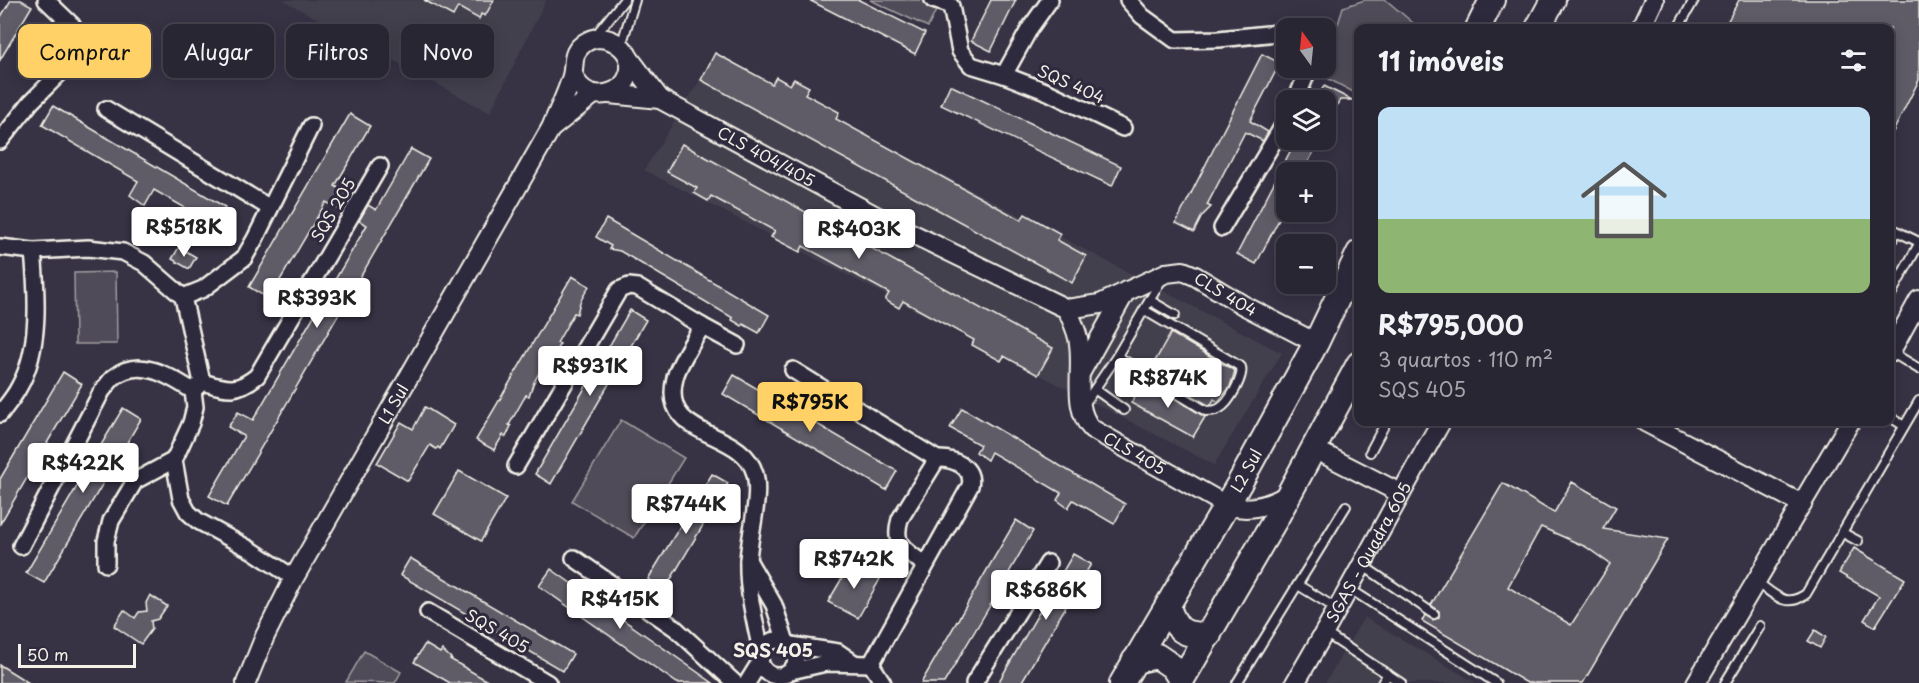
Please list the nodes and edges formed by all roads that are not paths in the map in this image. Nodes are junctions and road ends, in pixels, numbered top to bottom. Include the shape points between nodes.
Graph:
1 (46, 0) edge
2 (624, 0) edge
3 (635, 0) edge
4 (933, 0) edge
5 (1050, 0) edge
6 (1128, 0) edge
7 (1492, 0) edge
8 (1553, 0) edge
9 (1654, 0) edge
10 (1694, 0) edge
11 (1480, 24) edge
12 (1540, 24) edge
13 (1643, 24) edge
14 (1680, 24) edge
15 (1276, 33) edge
16 (593, 39) junction
17 (625, 52) junction
18 (573, 74) junction
19 (1004, 75) junction
20 (601, 94) junction
21 (660, 99) junction
22 (106, 109) dead end
23 (311, 126) dead end
24 (551, 128) junction
25 (1124, 128) dead end
26 (1276, 137) edge
27 (0, 141) edge
28 (380, 166) dead end
29 (270, 208) junction
30 (1222, 228) dead end
31 (1894, 230) edge
32 (1919, 243) edge
33 (0, 247) edge
34 (33, 250) junction
35 (1354, 264) edge
36 (1166, 273) junction
37 (1894, 289) edge
38 (1127, 290) junction
39 (183, 297) junction
40 (1149, 300) junction
41 (1919, 300) edge
42 (1067, 309) junction
43 (1144, 310) junction
44 (1174, 315) dead end
45 (702, 326) junction
46 (1316, 343) junction
47 (737, 345) dead end
48 (1894, 345) edge
49 (1894, 354) edge
50 (1117, 356) junction
51 (1919, 369) edge
52 (794, 370) dead end
53 (1082, 372) junction
54 (1354, 373) edge
55 (198, 387) junction
56 (1095, 390) junction
57 (1919, 401) edge
58 (1081, 410) junction
59 (1124, 410) dead end
60 (0, 414) edge
61 (1894, 420) edge
62 (1384, 426) edge
63 (1439, 426) edge
64 (1652, 426) edge
65 (1848, 426) edge
66 (1904, 426) junction
67 (1314, 449) junction
68 (1370, 452) dead end
69 (937, 459) junction
70 (174, 460) junction
71 (516, 466) dead end
72 (1290, 493) junction
73 (1400, 494) junction
74 (1802, 504) junction
75 (1226, 505) junction
76 (1346, 506) dead end
77 (1843, 533) junction
78 (1858, 541) dead end
79 (21, 546) dead end
80 (573, 558) dead end
81 (748, 560) junction
82 (1048, 563) dead end
83 (106, 564) dead end
84 (925, 565) junction
85 (1362, 565) junction
86 (294, 578) junction
87 (1757, 582) junction
88 (1298, 585) junction
89 (1350, 589) junction
90 (1168, 607) junction
91 (1338, 610) junction
92 (428, 612) dead end
93 (1434, 614) dead end
94 (1760, 626) dead end
95 (1325, 633) junction
96 (1209, 635) junction
97 (788, 643) junction
98 (761, 656) junction
99 (1134, 661) junction
100 (855, 663) junction
101 (870, 664) junction
102 (1388, 674) junction
103 (782, 677) edge
104 (1181, 681) edge
105 (246, 683) edge
106 (548, 683) edge
107 (735, 683) edge
108 (747, 683) edge
109 (883, 683) edge
110 (974, 683) edge
111 (1122, 683) edge
112 (1237, 683) edge
113 (1295, 683) edge
114 (1382, 683) edge
115 (1401, 683) edge
116 (1496, 683) edge
117 (1696, 683) edge
118 (1725, 683) edge

1 - 27 street via 72,25 78,49 72,61 31,102
2 - 16 lane
3 - 17 lane
4 - 19 street, SQS 404 via 951,6 960,51 971,65
5 - 19 street
6 - 15 street via 1142,16 1175,40
7 - 11 main road
8 - 12 main road
9 - 13 street
10 - 14 lane
16 - 17 street via 608,38
16 - 18 street via 580,46 573,59
17 - 20 street via 629,73 622,86
17 - 21 street, CLS 404/405
18 - 20 street via 581,87
18 - 24 street, L1 Sul
19 - 25 street, SQS 404
20 - 21 street, CLS 404/405
20 - 24 street, L1 Sul
21 - 42 street, CLS 404/405 via 876,216
22 - 29 street
23 - 29 street
24 - 86 street, L1 Sul
26 - 30 street
28 - 55 street, SQS 205 via 256,376 244,386
29 - 39 street via 244,258 203,289
31 - 32 lane
32 - 37 lane
33 - 34 street
34 - 39 street via 88,248 123,252 144,263
34 - 60 street via 38,295 31,357 20,387
35 - 46 main road, L2 Sul
36 - 38 street, CLS 404
36 - 40 lane
36 - 46 street, CLS 404 via 1183,271 1195,276
38 - 42 street, CLS 404 via 1100,304
38 - 53 street
39 - 55 street
40 - 43 lane
40 - 44 lane
41 - 48 street
42 - 53 street via 1079,343
43 - 50 lane
43 - 50 lane via 1241,367 1241,379 1222,407 1206,411
45 - 47 street
45 - 71 street via 637,287 619,290
45 - 81 street via 675,377 673,396 682,418 690,426 744,455 756,475
46 - 75 main road, L2 Sul
49 - 51 lane
50 - 56 lane
52 - 69 street
53 - 58 street
54 - 67 main road
55 - 70 street via 191,423
55 - 79 street, SQS 205 via 144,368 126,370 114,377 102,391
56 - 58 lane
56 - 59 lane
57 - 66 lane
58 - 75 street, CLS 405 via 1092,429
61 - 66 lane
62 - 68 lane
63 - 73 street, SGAS - Quadra 605
64 - 74 street
65 - 74 street
66 - 77 lane
67 - 72 main road
67 - 73 street
69 - 84 street via 897,529 901,546
69 - 84 street via 952,460 968,470 972,480
70 - 83 street via 135,481 111,521
70 - 86 street via 181,499 188,512
72 - 75 street, CLS 405 via 1259,507 1240,509
72 - 96 main road
73 - 85 street, SGAS - Quadra 605
74 - 87 street
75 - 90 main road, L2 Sul
76 - 88 lane
77 - 78 lane
77 - 87 lane via 1806,594 1797,601 1786,602
80 - 107 street via 675,628
81 - 97 street via 774,605
81 - 98 street via 748,590
82 - 110 street
84 - 101 street
85 - 89 street, SGAS - Quadra 605
85 - 93 lane
86 - 105 street, L1 Sul
87 - 117 street
88 - 91 lane
88 - 112 lane
89 - 91 street, SGAS - Quadra 605
89 - 116 lane
90 - 96 main road via 1182,631
90 - 99 main road, L2 Sul
91 - 95 street, SGAS - Quadra 605
92 - 106 street, SQS 405
94 - 118 lane
95 - 102 lane
95 - 113 street, SGAS - Quadra 605
96 - 104 main road
97 - 98 street via 769,642
97 - 100 street via 838,652
97 - 103 street via 796,655 795,666
98 - 103 street via 765,671
98 - 108 street
99 - 104 main road via 1157,656 1173,667
99 - 111 main road, L2 Sul
100 - 101 street
100 - 103 street via 826,663
101 - 109 street
102 - 114 lane
102 - 115 lane

